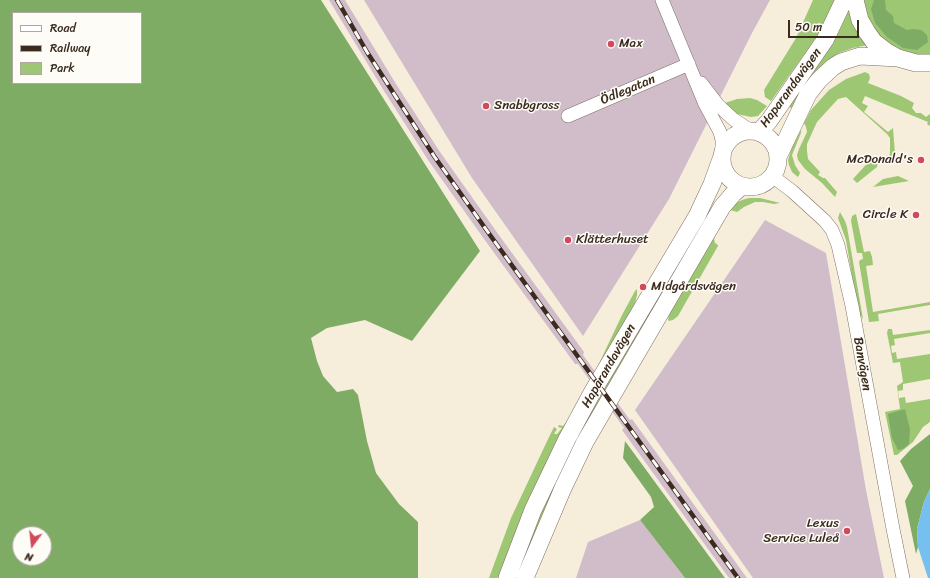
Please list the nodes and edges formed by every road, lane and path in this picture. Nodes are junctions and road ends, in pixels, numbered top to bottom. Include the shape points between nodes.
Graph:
1 (662, 0) edge
2 (844, 0) edge
3 (855, 0) edge
4 (902, 59) junction
5 (930, 63) edge
6 (690, 67) junction
7 (930, 75) edge
8 (568, 116) dead end
9 (755, 132) junction
10 (722, 156) junction
11 (778, 157) junction
12 (772, 176) junction
13 (742, 186) junction
14 (507, 578) edge
15 (525, 578) edge
16 (903, 578) edge

1 - 6 street
2 - 9 main road, Haparandavägen via 825,40 769,121
3 - 4 main road via 858,14 874,42
4 - 5 main road, Haparandavägen
4 - 7 main road
4 - 11 main road, Haparandavägen via 860,56 833,67 808,94
6 - 8 street, Ödlegatan
6 - 9 street via 718,105 733,119
6 - 10 street via 720,132
9 - 10 main road via 740,132 731,138
9 - 11 main road via 772,142
10 - 13 main road via 727,176
10 - 14 main road, Haparandavägen via 697,216 567,439 533,510
11 - 12 main road via 777,167
12 - 13 main road via 766,183 757,187
12 - 16 street, Banvägen via 825,221 838,245 852,306
13 - 15 main road, Haparandavägen via 722,207 593,429 563,488

